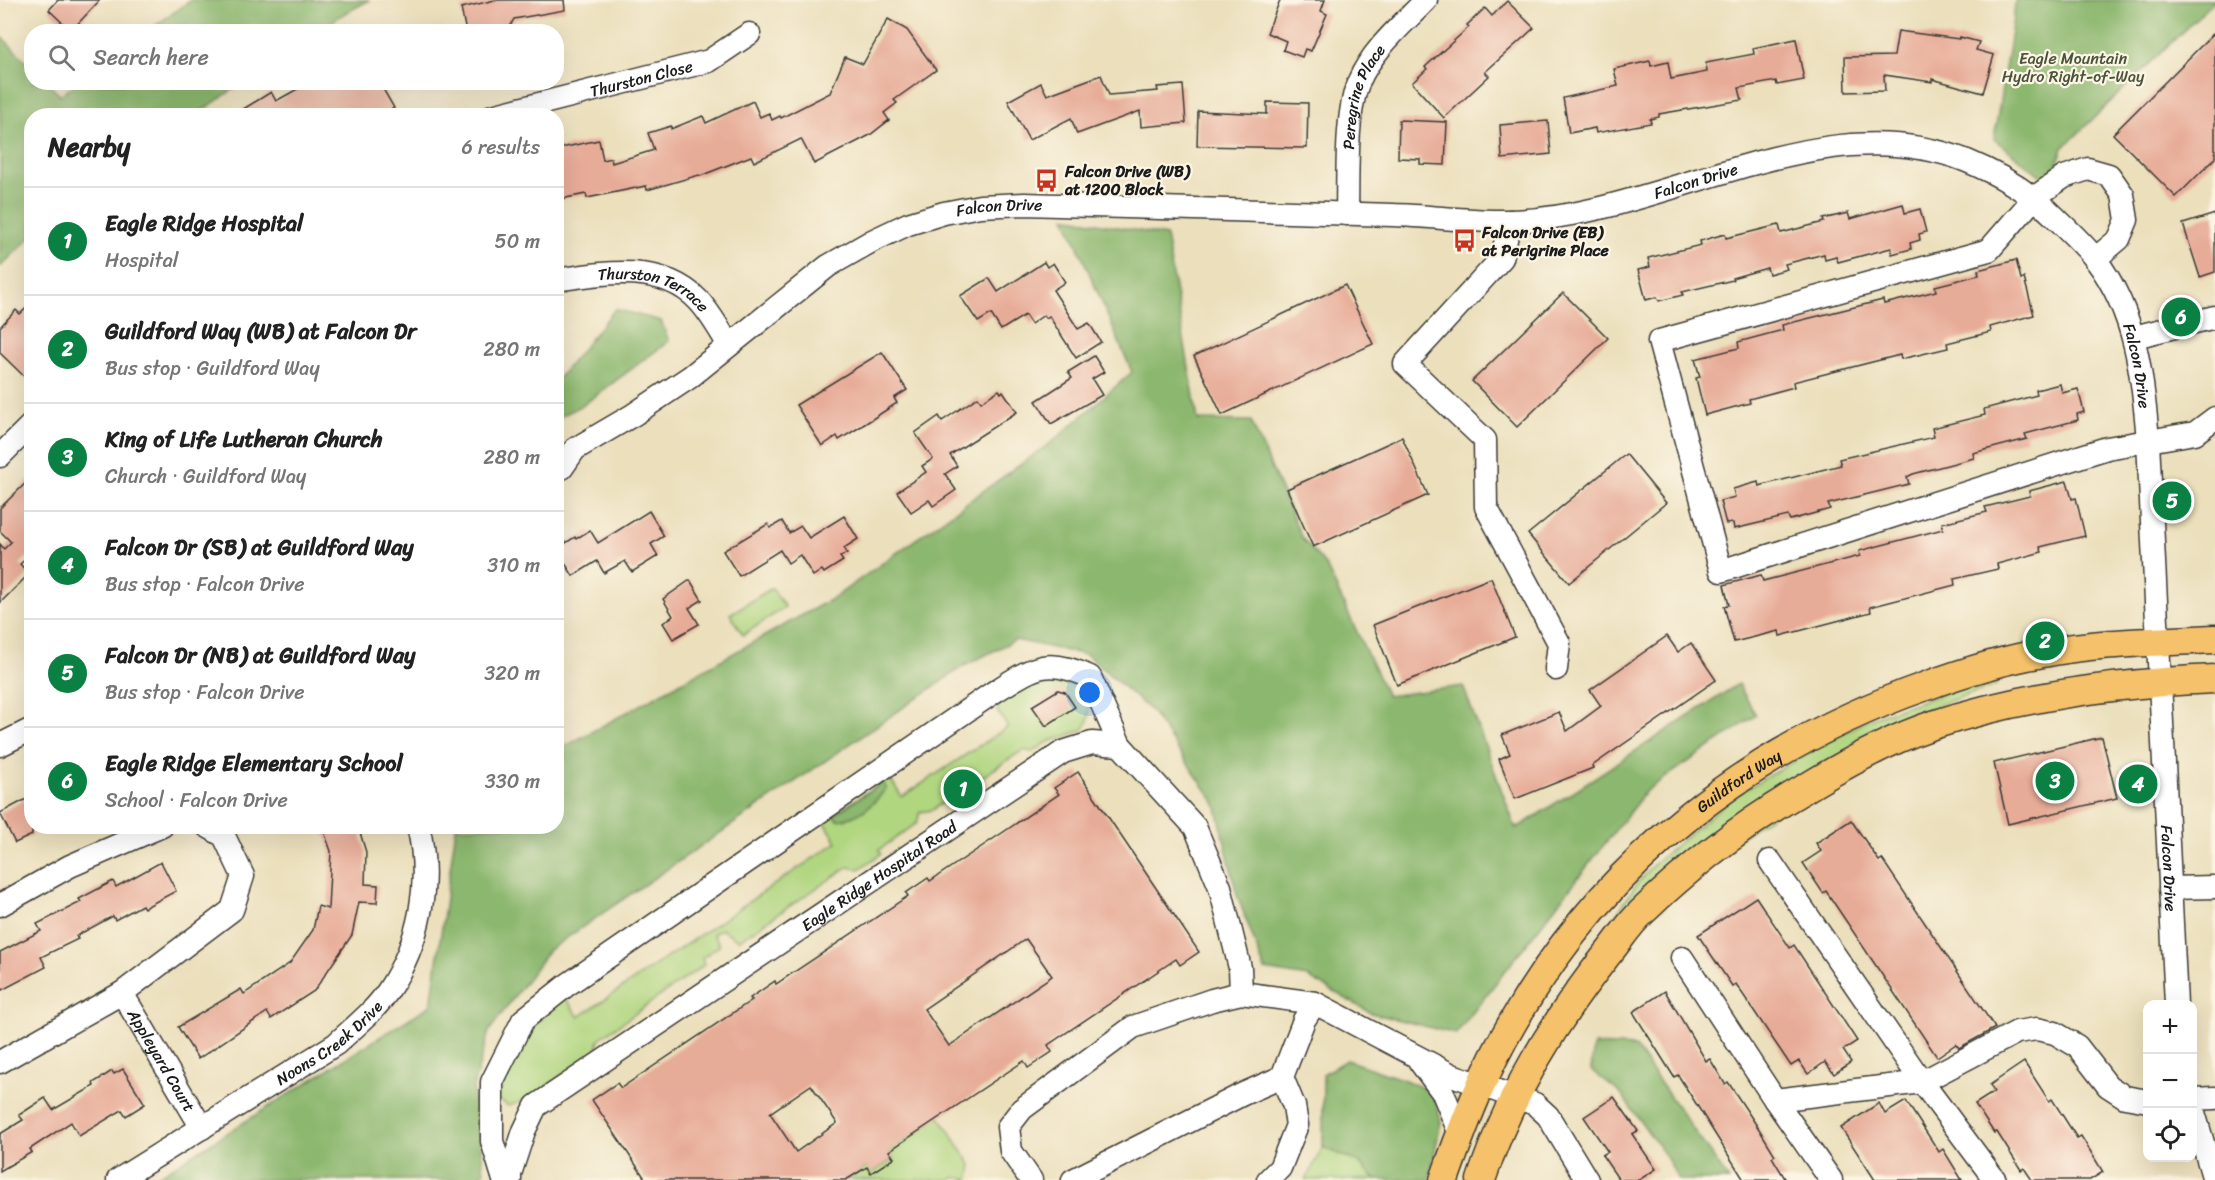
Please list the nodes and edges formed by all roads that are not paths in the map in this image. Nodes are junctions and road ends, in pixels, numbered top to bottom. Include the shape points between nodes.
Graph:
1 (1426, 0) edge
2 (749, 34) dead end
3 (524, 108) edge
4 (2035, 196) junction
5 (1347, 214) junction
6 (1510, 221) junction
7 (2096, 259) junction
8 (564, 279) edge
9 (2215, 317) edge
10 (2134, 337) junction
11 (729, 345) junction
12 (2215, 418) edge
13 (24, 432) edge
14 (2148, 441) junction
15 (566, 450) edge
16 (0, 456) edge
17 (2215, 639) edge
18 (2157, 642) junction
19 (1556, 669) dead end
20 (2215, 679) edge
21 (2159, 683) junction
22 (24, 733) edge
23 (0, 745) edge
24 (1120, 745) junction
25 (144, 834) edge
26 (221, 834) edge
27 (420, 834) edge
28 (1770, 861) dead end
29 (2215, 887) edge
30 (2170, 888) junction
31 (0, 905) edge
32 (1682, 958) dead end
33 (122, 993) junction
34 (1241, 993) junction
35 (2176, 1000) edge
36 (1315, 1003) junction
37 (1415, 1056) junction
38 (0, 1062) edge
39 (1282, 1077) junction
40 (1922, 1082) junction
41 (1481, 1086) junction
42 (1515, 1097) junction
43 (2215, 1098) edge
44 (2197, 1099) edge
45 (1775, 1100) junction
46 (2143, 1100) edge
47 (2194, 1108) edge
48 (202, 1128) junction
49 (1460, 1134) junction
50 (118, 1180) edge
51 (504, 1180) edge
52 (510, 1180) edge
53 (1031, 1180) edge
54 (1073, 1180) edge
55 (1268, 1180) edge
56 (1444, 1180) edge
57 (1481, 1180) edge
58 (1587, 1180) edge
59 (1831, 1180) edge
60 (1995, 1180) edge
61 (2214, 1180) edge

1 - 5 street, Peregrine Place via 1385,43 1358,82 1352,105
2 - 3 street, Thurston Close via 709,61
4 - 6 street, Falcon Drive via 1954,156 1880,143 1793,154 1600,208
4 - 7 street, Falcon Drive
4 - 7 street via 2064,177 2088,169 2109,176 2123,195 2127,220 2119,239
4 - 14 street via 1989,250 1659,341 1721,571 2107,448
5 - 6 street, Falcon Drive
5 - 11 street, Falcon Drive via 1024,204 944,213 908,224 828,266
6 - 19 street via 1502,258 1405,364 1485,440 1486,507 1559,643
7 - 10 street, Falcon Drive via 2115,291
8 - 11 street, Thurston Terrace via 610,272 659,277 682,287 698,300
9 - 10 street
10 - 14 street, Falcon Drive via 2144,387
11 - 15 street, Falcon Drive via 633,415
12 - 14 street via 2195,433
13 - 16 street
14 - 18 street, Falcon Drive
17 - 18 main road, Guildford Way
18 - 21 street, Falcon Drive
18 - 41 main road, Guildford Way via 2046,652 1971,670 1835,723 1734,781 1665,834 1581,924 1513,1022
20 - 21 main road
21 - 30 street, Falcon Drive
21 - 42 main road via 2077,691 1932,725 1849,762 1762,814 1694,865 1640,914 1575,995
22 - 23 street
24 - 34 street via 1195,827 1220,886 1240,968
24 - 51 street via 1090,677 1069,667 1047,665 1029,670 567,985 523,1020 492,1082 492,1141
24 - 52 street, Eagle Ridge Hospital Road via 1092,743 1063,752 536,1106 524,1131
25 - 31 street via 70,866
26 - 33 street, Appleyard Court via 243,876 232,910
27 - 48 street, Noons Creek Drive via 424,879 421,914 388,991 367,1017 336,1044
28 - 40 street
29 - 30 street
30 - 35 street, Falcon Drive
32 - 45 street
33 - 38 street, Appleyard Court
33 - 48 street, Appleyard Court
34 - 36 street
34 - 53 street via 1133,1027 1022,1110 1008,1127 1011,1151
36 - 37 street
36 - 39 street via 1304,1020
37 - 41 street
37 - 49 street via 1443,1093
39 - 54 street
39 - 55 street via 1297,1125 1280,1168
40 - 45 street
40 - 46 street via 2017,1032 2037,1029 2055,1033 2077,1046 2108,1086 2125,1097
40 - 60 street
41 - 42 street
41 - 49 main road, Guildford Way
42 - 57 main road
42 - 58 street via 1534,1104 1548,1116
43 - 44 street
45 - 59 street
47 - 61 street
48 - 50 street, Noons Creek Drive
49 - 56 main road, Guildford Way

